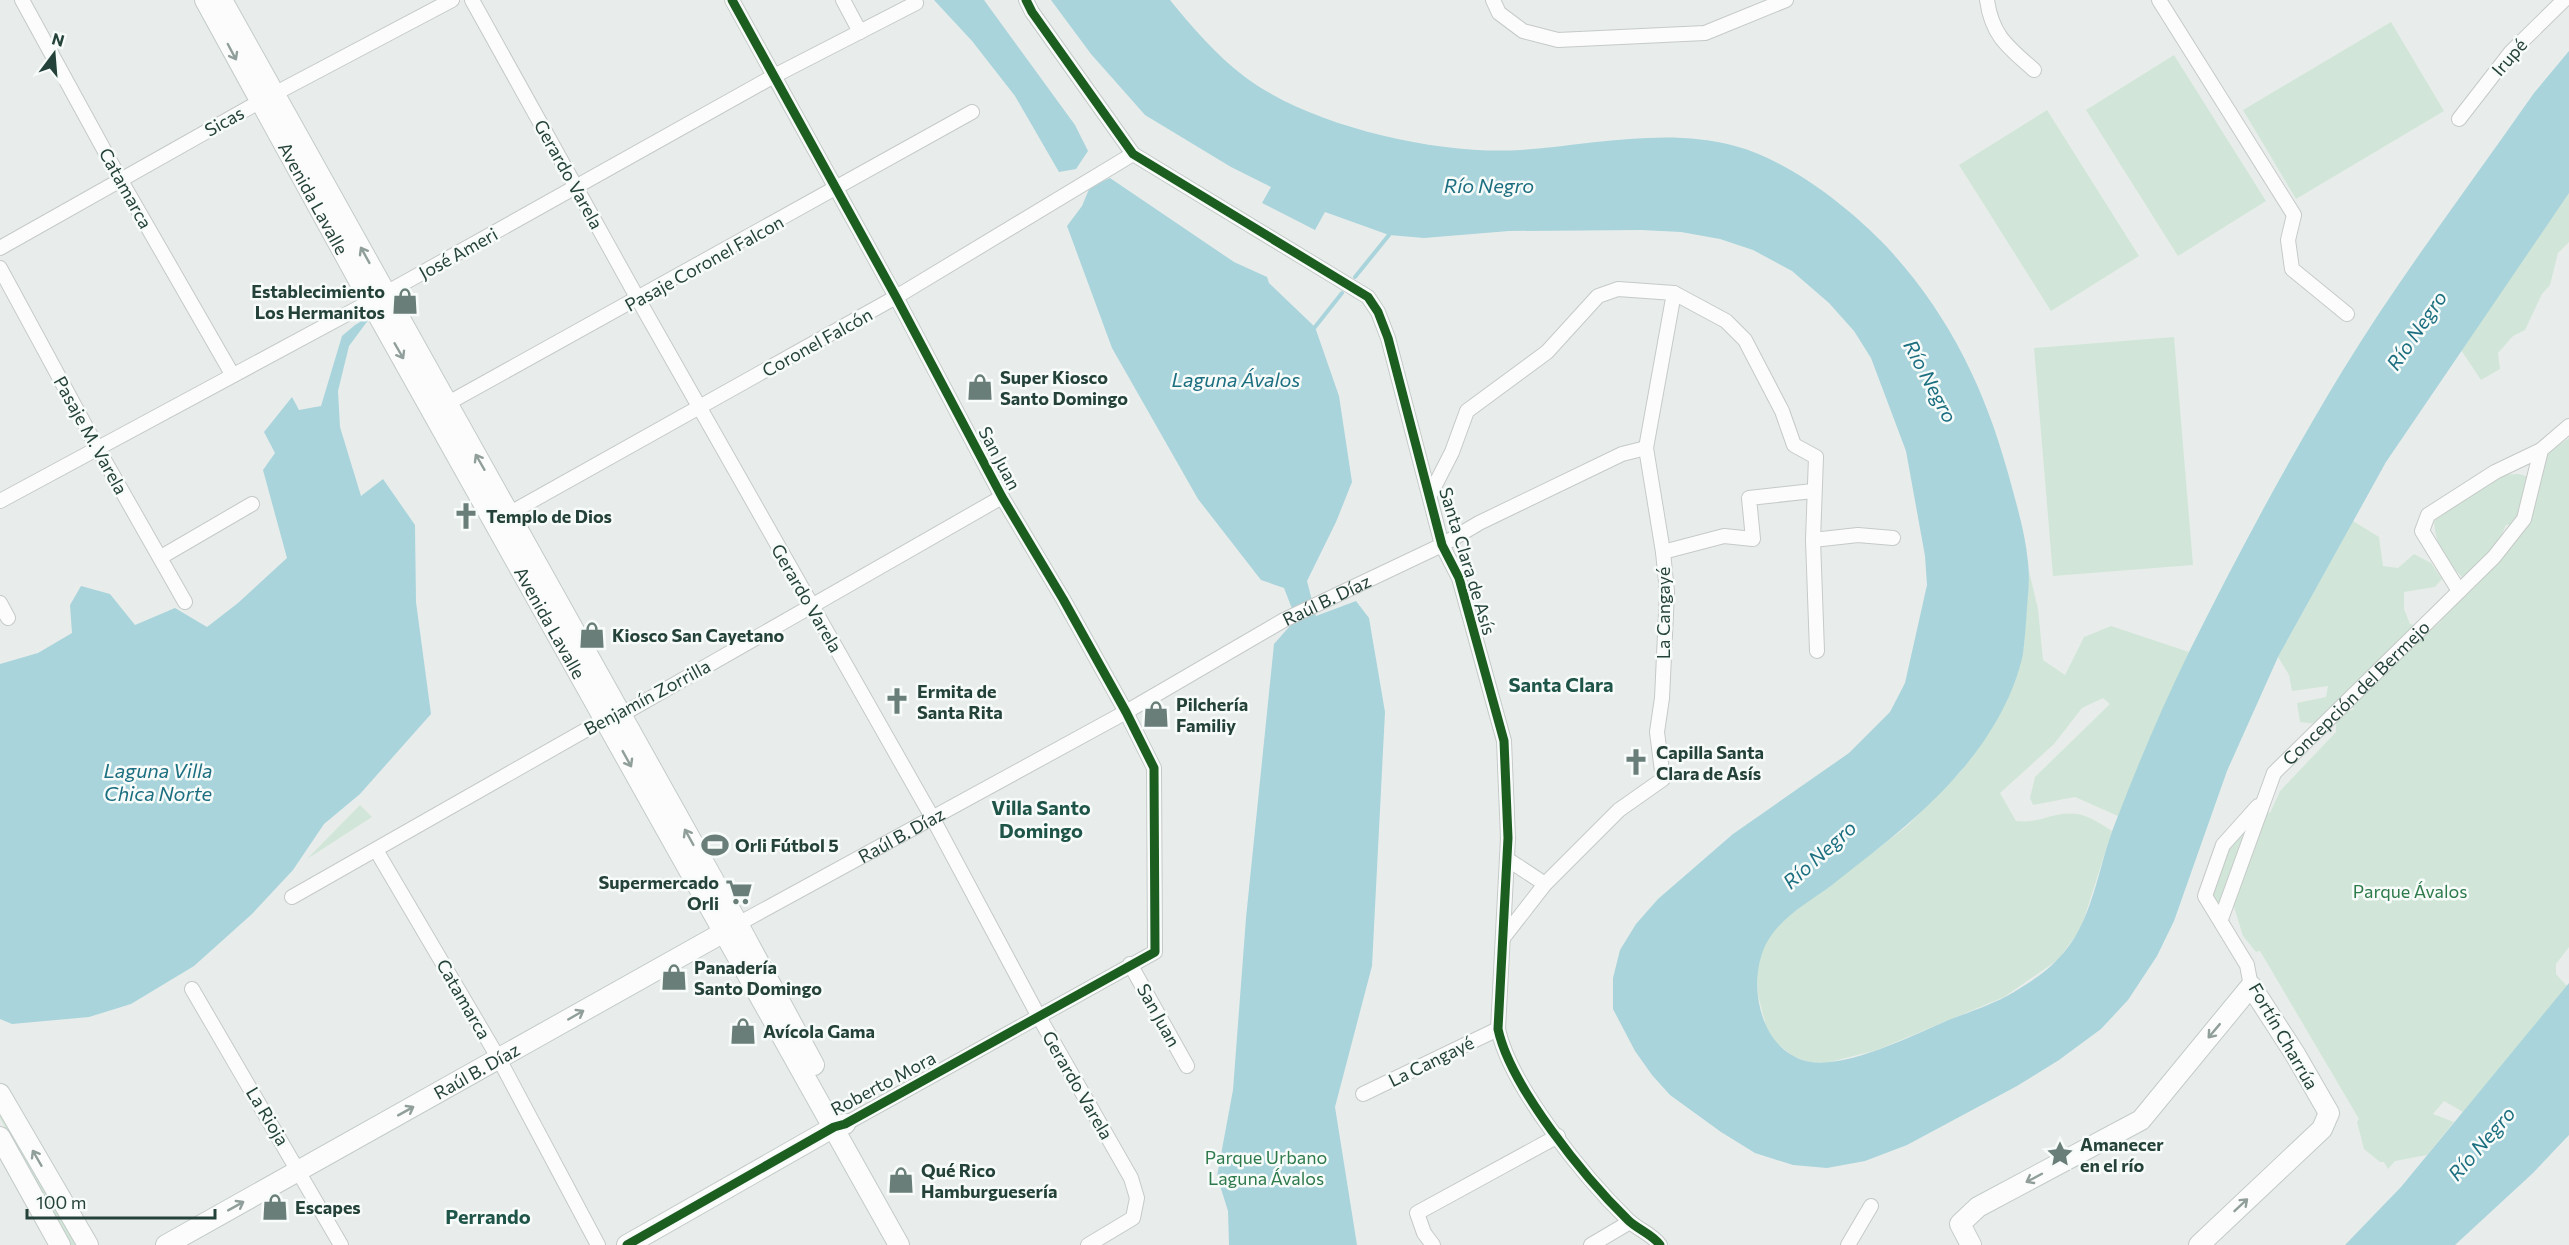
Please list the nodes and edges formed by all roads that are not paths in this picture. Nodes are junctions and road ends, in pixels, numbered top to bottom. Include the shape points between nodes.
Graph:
1 (22, 0) edge
2 (205, 0) edge
3 (222, 0) edge
4 (452, 0) edge
5 (472, 0) edge
6 (732, 0) edge
7 (843, 0) edge
8 (1026, 0) edge
9 (1493, 0) edge
10 (1786, 0) edge
11 (1987, 0) edge
12 (2159, 0) edge
13 (2564, 0) edge
14 (916, 3) dead end
15 (860, 32) junction
16 (2034, 70) dead end
17 (774, 76) junction
18 (267, 98) junction
19 (972, 112) dead end
20 (2459, 119) dead end
21 (1133, 154) junction
22 (120, 179) junction
23 (576, 187) junction
24 (836, 190) junction
25 (0, 248) edge
26 (0, 268) edge
27 (1674, 293) junction
28 (378, 297) junction
29 (896, 297) junction
30 (638, 299) junction
31 (2346, 314) dead end
32 (232, 374) junction
33 (440, 408) junction
34 (699, 408) junction
35 (2569, 426) edge
36 (1646, 448) junction
37 (98, 449) junction
38 (2541, 450) junction
39 (1813, 490) junction
40 (1430, 495) junction
41 (1002, 497) junction
42 (0, 501) edge
43 (252, 504) dead end
44 (502, 517) junction
45 (1893, 538) dead end
46 (1813, 540) junction
47 (1442, 546) junction
48 (1663, 552) junction
49 (161, 557) junction
50 (2459, 591) junction
51 (185, 602) dead end
52 (0, 603) edge
53 (811, 605) junction
54 (8, 618) dead end
55 (1816, 651) dead end
56 (1126, 712) junction
57 (613, 717) junction
58 (2262, 802) junction
59 (932, 818) junction
60 (376, 850) junction
61 (1507, 859) junction
62 (1545, 884) junction
63 (2205, 896) joint
64 (292, 897) dead end
65 (2221, 919) junction
66 (731, 928) junction
67 (1503, 938) junction
68 (1155, 952) joint
69 (1130, 964) junction
70 (2251, 986) junction
71 (192, 988) dead end
72 (1039, 1017) junction
73 (1498, 1029) junction
74 (499, 1059) junction
75 (1187, 1066) dead end
76 (0, 1094) edge
77 (1363, 1094) dead end
78 (839, 1125) junction
79 (1558, 1136) junction
80 (0, 1137) edge
81 (300, 1170) junction
82 (1871, 1206) dead end
83 (1630, 1222) junction
84 (1104, 1241) edge
85 (60, 1245) edge
86 (88, 1245) edge
87 (166, 1245) edge
88 (341, 1245) edge
89 (598, 1245) edge
90 (627, 1245) edge
91 (899, 1245) edge
92 (914, 1245) edge
93 (1088, 1245) edge
94 (1433, 1245) edge
95 (1591, 1245) edge
96 (1660, 1245) edge
97 (1848, 1245) edge
98 (1971, 1245) edge
99 (2199, 1245) edge

1 - 22 street, Catamarca
2 -> 18 street, Avenida Lavalle
3 - 18 street, Avenida Lavalle
4 - 18 street, Sicas
5 - 23 street, Gerardo Varela
6 - 17 street, San Juan
7 - 15 street
8 - 21 street, Santa Clara de Asís
9 - 10 street via 1500,13 1523,31 1558,40 1705,33
11 - 16 street via 1990,21 2001,41
12 - 31 street via 2294,215 2288,240 2292,269
13 - 20 street, Irupé via 2511,52
14 - 15 street, José Ameri
15 - 17 street, José Ameri
17 - 23 street, José Ameri
17 - 24 street, San Juan
18 - 22 street, Sicas
18 - 28 street, Avenida Lavalle
19 - 24 street, Pasaje Coronel Falcon
21 - 29 street, Coronel Falcón
21 - 40 street, Santa Clara de Asís via 1368,297 1385,327
22 - 25 street, Sicas
22 - 32 street, Catamarca
23 - 28 street, José Ameri
23 - 30 street, Gerardo Varela
24 - 29 street, San Juan
24 - 30 street, Pasaje Coronel Falcon
26 - 37 street, Pasaje M. Varela
27 - 36 street, La Cangayé
27 - 39 street via 1726,321 1745,340 1782,411 1794,445 1816,457
27 - 40 street via 1618,289 1598,296 1547,352 1467,411
28 - 32 street, José Ameri
28 - 33 street, Avenida Lavalle
29 - 34 street, Coronel Falcón
29 - 41 street, San Juan
30 - 33 street, Pasaje Coronel Falcon
30 - 34 street, Gerardo Varela
32 - 37 street, José Ameri
33 - 44 street, Avenida Lavalle
34 - 44 street, Coronel Falcón
34 - 53 street, Gerardo Varela
35 - 38 street
36 - 47 street, Raúl B. Díaz via 1622,454 1479,523
36 - 48 street, La Cangayé
37 - 42 street, José Ameri
37 - 49 street, Pasaje M. Varela
38 - 50 street, Concepción del Bermejo via 2524,519 2494,557
38 - 50 street via 2495,472 2428,515 2422,531
39 - 46 street
39 - 48 street via 1749,498 1754,539 1724,536
40 - 47 street, Santa Clara de Asís
41 - 53 street, Benjamín Zorrilla
41 - 56 street, San Juan
43 - 49 street
44 - 57 street, Avenida Lavalle
45 - 46 street via 1858,535
46 - 55 street
47 - 56 street, Raúl B. Díaz via 1322,600
47 - 61 street, Santa Clara de Asís via 1459,578 1504,741
48 - 62 street, La Cangayé via 1667,592 1657,732 1663,779 1619,810
49 - 51 street, Pasaje M. Varela
50 - 58 street, Concepción del Bermejo via 2274,773
52 - 54 street
53 - 57 street, Benjamín Zorrilla
53 - 59 street, Gerardo Varela
56 - 59 street, Raúl B. Díaz
56 - 68 street, San Juan via 1154,768
57 - 60 street, Benjamín Zorrilla
57 - 66 street, Avenida Lavalle
58 - 63 street, Concepción del Bermejo via 2223,845
58 - 65 street, Concepción del Bermejo
59 - 66 street, Raúl B. Díaz
59 - 72 street, Gerardo Varela
60 - 64 street, Benjamín Zorrilla
60 - 74 street, Catamarca
61 - 62 street
61 - 67 street, Santa Clara de Asís
62 - 67 street, La Cangayé
63 - 65 street, Fortín Charrúa
65 - 70 street, Fortín Charrúa via 2247,965
74 -> 66 street, Raúl B. Díaz
66 - 78 street, Avenida Lavalle
67 - 73 street, Santa Clara de Asís
68 - 69 street, Roberto Mora
69 - 72 street, Roberto Mora
69 - 75 street, San Juan
70 -> 98 street via 2141,1120 1978,1207 1960,1224
99 -> 70 street, Fortín Charrúa via 2322,1129 2329,1113
71 - 81 street, La Rioja
72 - 78 street, Roberto Mora
72 - 84 street, Gerardo Varela via 1131,1178 1137,1198 1132,1218
73 - 77 street, La Cangayé
73 - 79 street, Santa Clara de Asís via 1502,1048 1533,1103
81 -> 74 street, Raúl B. Díaz
74 - 89 street, Catamarca
86 -> 76 street
78 - 90 street, Roberto Mora
78 - 91 street, Avenida Lavalle
78 - 92 street, Avenida Lavalle
79 - 83 street, Santa Clara de Asís via 1595,1186
79 - 94 street via 1418,1213 1424,1233
80 - 85 street
87 -> 81 street, Raúl B. Díaz
81 - 88 street, La Rioja
82 - 97 street
83 - 95 street
83 - 96 street, Santa Clara de Asís
84 - 93 street

